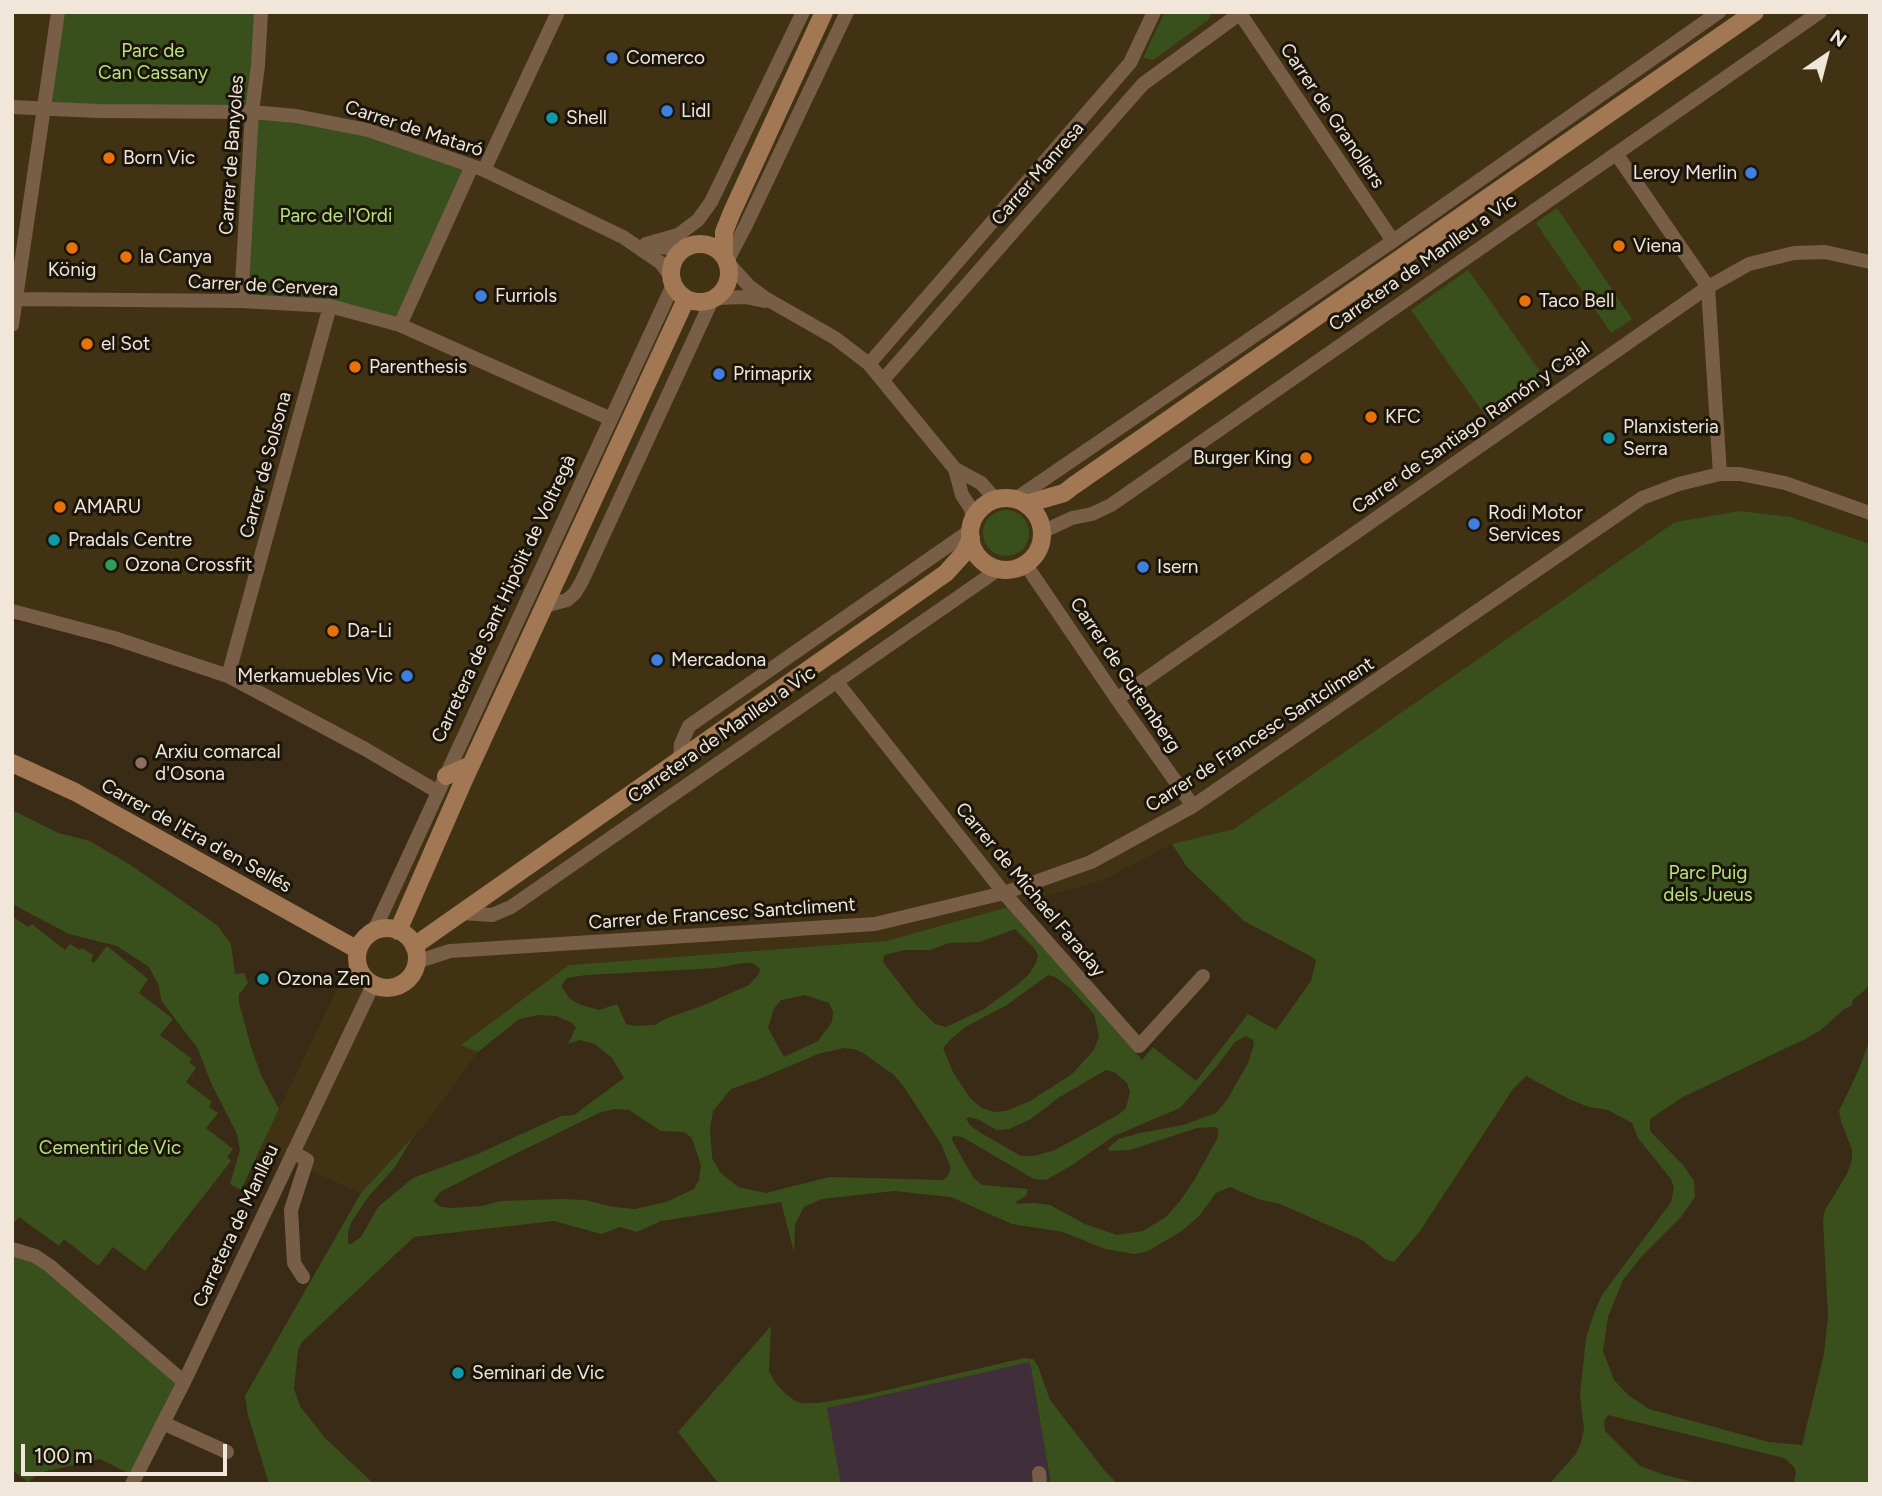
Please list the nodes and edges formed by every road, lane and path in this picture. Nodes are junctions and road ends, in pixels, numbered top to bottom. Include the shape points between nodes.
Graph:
1 (58, 12) edge
2 (261, 12) edge
3 (558, 12) edge
4 (803, 12) edge
5 (824, 12) edge
6 (847, 12) edge
7 (1154, 12) edge
8 (1719, 12) edge
9 (1755, 12) edge
10 (1820, 12) edge
11 (1240, 13) edge
12 (12, 107) edge
13 (44, 107) junction
14 (252, 112) junction
15 (1616, 155) junction
16 (733, 161) junction
17 (478, 168) junction
18 (733, 210) junction
19 (623, 237) junction
20 (1394, 241) junction
21 (646, 244) junction
22 (687, 248) junction
23 (726, 260) junction
24 (1870, 262) edge
25 (672, 281) junction
26 (1708, 287) junction
27 (16, 299) junction
28 (687, 299) junction
29 (714, 299) junction
30 (241, 301) junction
31 (776, 305) junction
32 (330, 306) junction
33 (400, 325) junction
34 (12, 326) edge
35 (869, 365) junction
36 (883, 380) junction
37 (611, 419) junction
38 (955, 469) junction
39 (1720, 474) junction
40 (1063, 493) junction
41 (1012, 501) junction
42 (1870, 513) edge
43 (972, 529) junction
44 (1042, 530) junction
45 (1026, 565) junction
46 (992, 566) junction
47 (946, 573) junction
48 (545, 606) junction
49 (12, 611) edge
50 (228, 676) junction
51 (836, 681) junction
52 (1117, 699) junction
53 (680, 760) junction
54 (12, 763) edge
55 (471, 765) junction
56 (442, 784) junction
57 (1193, 806) junction
58 (1004, 893) junction
59 (461, 913) junction
60 (398, 930) junction
61 (374, 931) junction
62 (358, 950) junction
63 (415, 954) junction
64 (1203, 976) dead end
65 (373, 985) junction
66 (293, 1152) junction
67 (12, 1249) edge
68 (303, 1278) dead end
69 (184, 1382) junction
70 (163, 1423) junction
71 (227, 1452) dead end
72 (132, 1484) edge

1 - 13 street
2 - 14 street, Carrer de Banyoles
3 - 17 street
4 - 16 street
5 - 18 street
6 - 23 street
7 - 35 street via 1130,63
8 - 20 street, Carretera de Manlleu a Vic
9 - 40 street, Carretera de Manlleu a Vic
10 - 15 street, Carretera de Manlleu a Vic
11 - 20 street, Carrer de Granollers
11 - 36 street, Carrer Manresa via 1143,84
12 - 13 street, Carrer de Mataró
13 - 14 street, Carrer de Mataró
13 - 27 street
14 - 17 street, Carrer de Mataró via 368,130
14 - 30 street, Carrer de Banyoles
15 - 26 street
15 - 44 street, Carretera de Manlleu a Vic via 1111,505
16 - 18 street
16 - 21 street via 698,220 678,235
17 - 19 street, Carrer de Mataró
17 - 33 street
18 - 22 street via 718,230
18 - 23 street via 724,232
19 - 21 street, Carrer de Mataró
19 - 25 street, Carrer de Mataró via 652,255
20 - 41 street, Carretera de Manlleu a Vic
21 - 22 street, Carrer de Mataró
22 - 23 street via 709,245
22 - 25 street via 673,262
23 - 29 street via 728,282
23 - 31 street via 749,286
24 - 26 street, Carrer de Santiago Ramón y Cajal via 1825,252 1794,253 1749,264
25 - 28 street
25 - 37 street, Carretera de Sant Hipòlit de Voltregà
26 - 39 street
26 - 52 street, Carrer de Santiago Ramón y Cajal
27 - 30 street, Carrer de Cervera
27 - 34 street
28 - 29 street via 699,303
28 - 48 street, Carretera de Sant Hipòlit de Voltregà
29 - 31 street via 745,297
29 - 48 street, Carretera de Sant Hipòlit de Voltregà via 582,581 567,600
30 - 32 street, Carrer de Cervera
31 - 35 street via 835,338
32 - 33 street, Carrer de Cervera
32 - 50 street, Carrer de Solsona
33 - 37 street, Carrer de Cervera
35 - 36 street
36 - 38 street
37 - 56 street, Carretera de Sant Hipòlit de Voltregà
38 - 41 street
38 - 43 street via 970,507
39 - 42 street, Carrer de Francesc Santcliment via 1785,483
39 - 57 street, Carrer de Francesc Santcliment via 1642,498
40 - 41 street, Carretera de Manlleu a Vic
40 - 44 street, Carretera de Manlleu a Vic
41 - 43 street via 983,507
41 - 44 street via 1037,516
43 - 46 street via 976,553
43 - 47 street, Carretera de Manlleu a Vic via 964,553
43 - 53 street via 689,726
44 - 45 street via 1038,551
45 - 46 street via 1009,570
45 - 52 street, Carrer de Gutemberg
46 - 47 street, Carretera de Manlleu a Vic
46 - 51 street, Carretera de Manlleu a Vic
47 - 53 street, Carretera de Manlleu a Vic
48 - 55 street, Carretera de Sant Hipòlit de Voltregà
49 - 50 street via 114,638
50 - 56 street
51 - 58 street, Carrer de Michael Faraday
51 - 59 street, Carretera de Manlleu a Vic via 511,907 492,915
52 - 57 street, Carrer de Gutemberg
53 - 59 street, Carretera de Manlleu a Vic
54 - 62 street, Carrer de l'Era d'en Sellés via 75,792
55 - 56 street
55 - 60 street, Carretera de Sant Hipòlit de Voltregà
56 - 61 street, Carretera de Sant Hipòlit de Voltregà
57 - 58 street, Carrer de Francesc Santcliment via 1091,862
58 - 63 street, Carrer de Francesc Santcliment via 875,924
58 - 64 street, Carrer de Michael Faraday via 1139,1046
59 - 63 street, Carretera de Manlleu a Vic
60 - 61 street
60 - 63 street via 407,936
61 - 62 street
62 - 65 street via 359,970
63 - 65 street via 411,976 403,984
65 - 66 street, Carretera de Manlleu
66 - 68 street via 307,1160 291,1210 294,1263
66 - 69 street, Carretera de Manlleu
67 - 69 street via 50,1266
69 - 70 street, Carretera de Manlleu
70 - 71 street
70 - 72 street, Carretera de Manlleu

